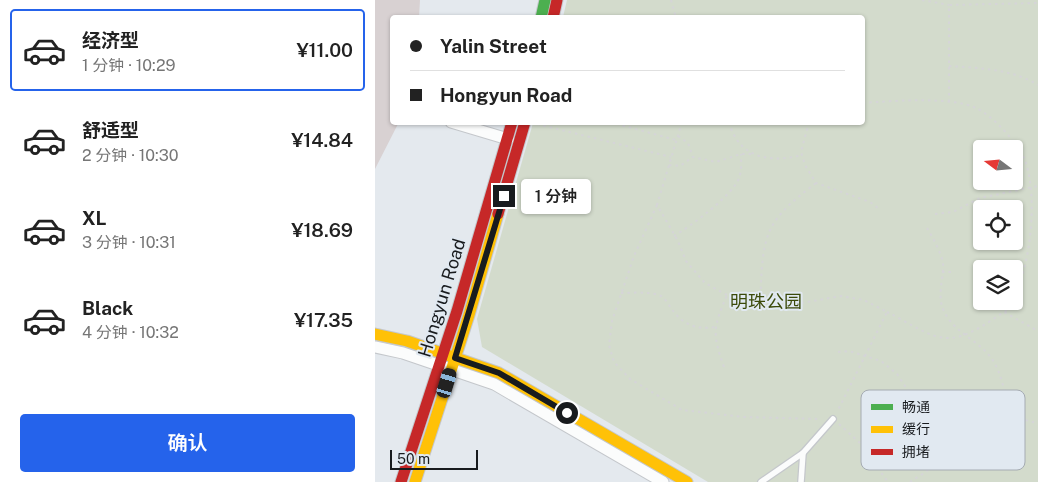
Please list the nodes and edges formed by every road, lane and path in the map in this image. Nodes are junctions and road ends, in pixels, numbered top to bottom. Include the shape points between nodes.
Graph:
1 (545, 0) edge
2 (557, 0) edge
3 (671, 0) edge
4 (922, 0) edge
5 (1038, 3) edge
6 (949, 5) junction
7 (542, 15) edge
8 (554, 15) edge
9 (675, 15) edge
10 (949, 66) junction
11 (1038, 85) edge
12 (949, 102) junction
13 (865, 103) edge
14 (461, 125) edge
15 (511, 125) edge
16 (524, 125) edge
17 (542, 125) edge
18 (621, 125) edge
19 (681, 125) edge
20 (732, 125) edge
21 (808, 125) edge
22 (677, 136) junction
23 (507, 139) junction
24 (676, 140) junction
25 (741, 154) junction
26 (753, 154) junction
27 (801, 155) junction
28 (693, 157) junction
29 (671, 158) junction
30 (669, 165) junction
31 (816, 183) junction
32 (1038, 186) edge
33 (1031, 189) junction
34 (657, 205) junction
35 (878, 208) dead end
36 (935, 214) dead end
37 (927, 228) dead end
38 (674, 236) junction
39 (1023, 271) edge
40 (942, 272) junction
41 (954, 272) dead end
42 (620, 293) junction
43 (727, 295) junction
44 (760, 302) junction
45 (887, 312) junction
46 (1004, 312) joint
47 (715, 327) junction
48 (1038, 331) edge
49 (375, 334) edge
50 (963, 334) junction
51 (375, 347) edge
52 (839, 352) dead end
53 (443, 354) junction
54 (865, 354) junction
55 (455, 358) junction
56 (440, 366) junction
57 (724, 367) dead end
58 (451, 370) junction
59 (908, 390) edge
60 (1004, 390) edge
61 (833, 419) junction
62 (1025, 421) edge
63 (1038, 423) edge
64 (861, 444) edge
65 (803, 453) junction
66 (879, 470) edge
67 (926, 470) edge
68 (401, 482) edge
69 (415, 482) edge
70 (663, 482) edge
71 (687, 482) edge
72 (761, 482) edge
73 (801, 482) edge
74 (888, 482) edge
75 (910, 482) edge

1 - 7 street
2 - 8 street
3 - 9 path
4 - 6 path
5 - 6 path
6 - 10 path
10 - 11 path via 1008,72
10 - 12 path
12 - 13 path
12 - 33 path via 974,107 989,115 1025,159
14 - 23 street
15 - 23 street, Hongyun Road
16 - 55 street, Hongyun Road
17 - 29 path
18 - 24 path
19 - 22 path
20 - 26 path via 735,138
21 - 27 path
22 - 24 path
22 - 28 path via 688,144
23 - 53 street, Hongyun Road
24 - 29 path
25 - 26 path
25 - 28 path via 716,162
25 - 38 path via 737,182 701,218
26 - 27 path via 777,159
27 - 31 path
28 - 30 path via 680,166
29 - 30 path
30 - 34 path
31 - 35 path via 870,202
31 - 44 path via 774,222 764,256
32 - 33 path
33 - 36 path via 980,198 953,212
33 - 39 path via 1031,233
34 - 38 path
34 - 42 path
37 - 40 path via 943,263
38 - 43 path via 686,260 705,283
40 - 41 path
40 - 50 path via 943,311
42 - 47 path via 662,296 679,319 692,326
42 - 61 path via 609,346 613,362 630,379 649,391 682,410 744,417
43 - 44 path
43 - 47 path
44 - 45 path via 791,305 841,296 864,300
45 - 50 path via 929,334 948,338
45 - 54 path
46 - 48 path
46 - 50 path
47 - 57 path via 714,336
49 - 53 street
50 - 60 path via 982,347 995,364
51 - 56 street
52 - 54 path
53 - 55 street
53 - 56 street, Hongyun Road
54 - 59 path via 881,361 897,374
54 - 61 path
55 - 58 street, Hongyun Road
55 - 71 street via 499,373
56 - 58 street
56 - 68 street, Hongyun Road
58 - 69 street, Hongyun Road
58 - 70 street via 494,384
61 - 64 path
61 - 65 lane
62 - 63 path
65 - 72 lane
65 - 73 lane
66 - 74 path
67 - 75 path

